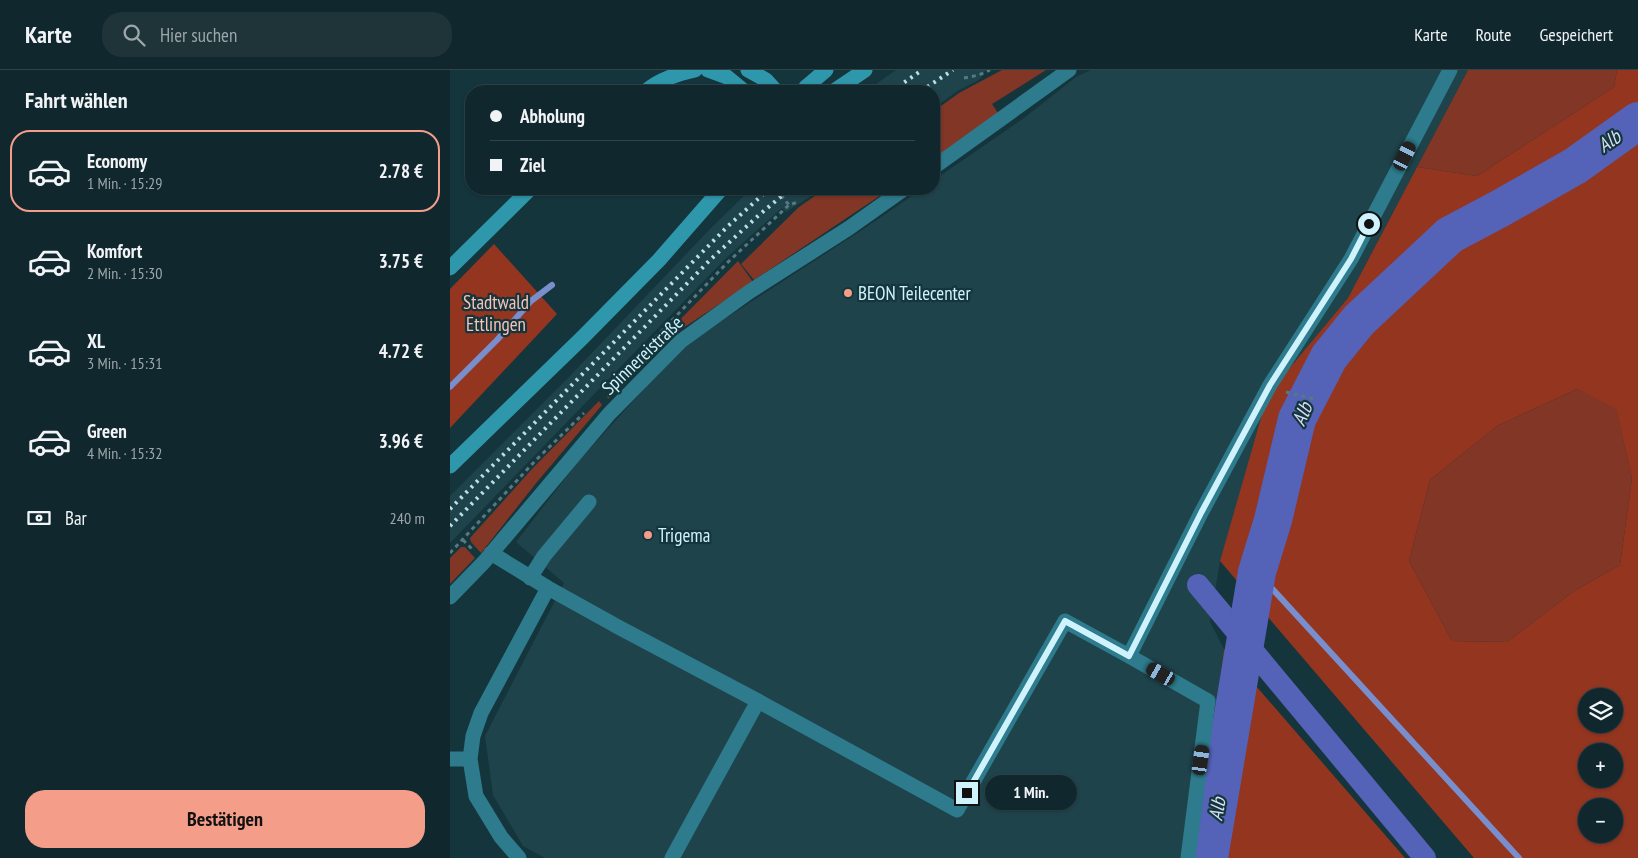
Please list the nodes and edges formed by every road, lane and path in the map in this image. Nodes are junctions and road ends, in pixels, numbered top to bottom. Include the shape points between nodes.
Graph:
1 (695, 70) edge
2 (708, 70) edge
3 (748, 70) edge
4 (826, 70) edge
5 (865, 70) edge
6 (990, 70) edge
7 (1069, 70) edge
8 (1450, 70) edge
9 (727, 77) junction
10 (964, 78) dead end
11 (654, 85) edge
12 (730, 85) edge
13 (737, 85) edge
14 (771, 85) edge
15 (808, 85) edge
16 (843, 85) edge
17 (940, 163) edge
18 (524, 195) edge
19 (715, 195) edge
20 (781, 195) edge
21 (896, 195) edge
22 (798, 202) dead end
23 (789, 205) junction
24 (450, 268) edge
25 (632, 362) dead end
26 (1304, 397) dead end
27 (1314, 399) dead end
28 (589, 408) dead end
29 (450, 466) edge
30 (589, 502) dead end
31 (450, 553) edge
32 (491, 553) junction
33 (530, 578) junction
34 (548, 588) junction
35 (450, 597) edge
36 (1129, 656) junction
37 (758, 701) junction
38 (450, 759) edge
39 (470, 759) junction
40 (519, 858) edge
41 (672, 858) edge
42 (1188, 858) edge

1 - 11 main road
2 - 9 main road
3 - 14 main road
4 - 15 main road
5 - 16 main road
6 - 10 path
7 - 17 street
8 - 36 street via 1351,259 1270,385
9 - 12 main road
9 - 13 main road
18 - 24 main road
19 - 29 main road via 659,260
20 - 23 path
21 - 32 street, Spinnereistraße via 681,341 610,414
22 - 23 path
23 - 25 path via 727,263
26 - 27 path
28 - 31 path
30 - 33 street
32 - 33 street
32 - 35 street, Spinnereistraße
33 - 34 street
34 - 37 street
34 - 39 street via 481,712 472,736
36 - 37 street via 1065,621 957,810
36 - 42 street via 1208,701
37 - 41 street
38 - 39 street
39 - 40 street via 476,796 501,837

